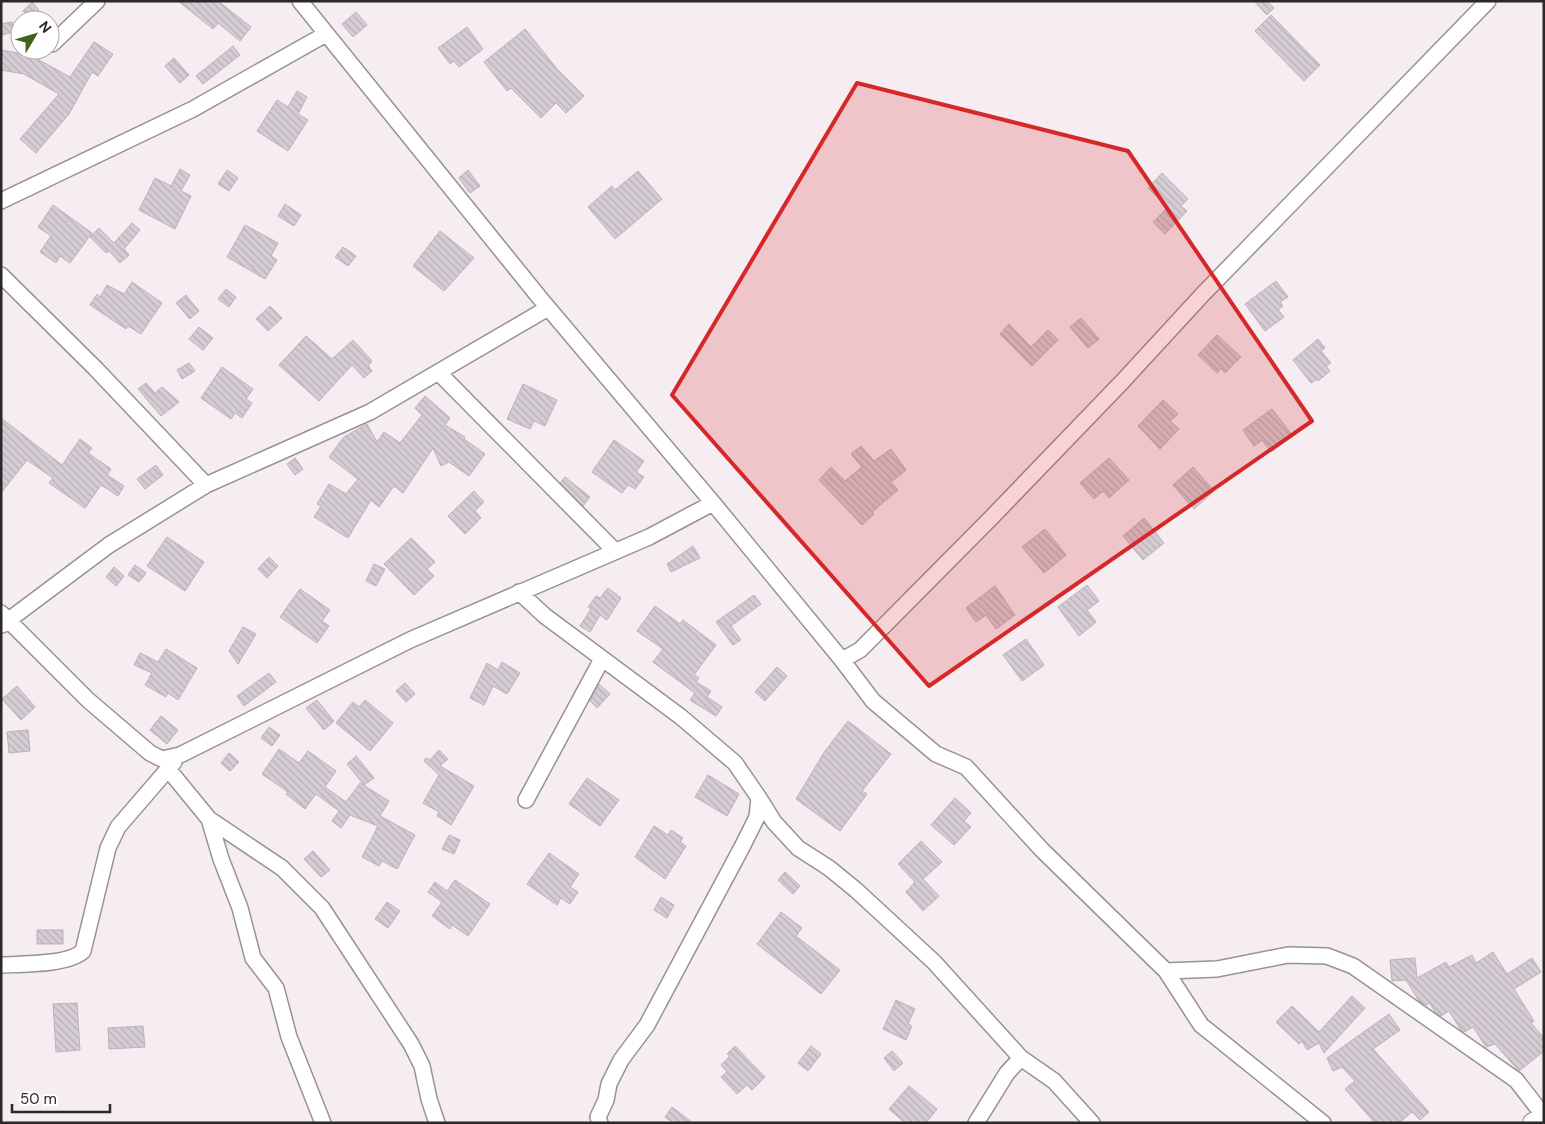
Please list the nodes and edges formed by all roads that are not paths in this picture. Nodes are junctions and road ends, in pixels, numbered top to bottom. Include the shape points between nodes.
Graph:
1 (97, 1) edge
2 (300, 1) edge
3 (1488, 1) edge
4 (326, 34) junction
5 (60, 36) edge
6 (1, 201) edge
7 (1, 275) edge
8 (548, 308) junction
9 (438, 372) junction
10 (206, 485) junction
11 (713, 503) junction
12 (615, 551) junction
13 (519, 592) junction
14 (4, 620) edge
15 (602, 659) junction
16 (842, 660) junction
17 (180, 755) junction
18 (168, 769) junction
19 (759, 798) junction
20 (526, 800) dead end
21 (209, 819) junction
22 (1, 965) edge
23 (1166, 972) junction
24 (1021, 1058) junction
25 (1544, 1117) edge
26 (323, 1123) edge
27 (437, 1123) edge
28 (600, 1123) edge
29 (976, 1123) edge
30 (1092, 1123) edge
31 (1323, 1123) edge
32 (1533, 1123) edge

1 - 5 street
2 - 4 street
3 - 16 street via 990,518 860,650
4 - 6 street via 193,110
4 - 8 street
7 - 10 street
8 - 9 street
8 - 11 street
9 - 10 street via 370,412
9 - 12 street
10 - 14 street via 109,546
11 - 12 street
11 - 16 street
12 - 13 street
13 - 15 street
13 - 17 street via 410,640
14 - 17 street via 88,700 150,753 162,759
15 - 19 street via 681,717 735,763
15 - 20 street
16 - 23 street via 873,701 936,754 966,767 1042,850
17 - 18 street
18 - 21 street
18 - 22 street via 118,827 108,848 83,951 78,956 50,962
19 - 24 street via 774,822 798,848 856,890 934,962
19 - 28 street via 757,817 714,903 647,1026 620,1060 608,1084 606,1100 598,1117
21 - 26 street via 220,859 240,908 253,958 276,988 289,1037
21 - 27 street via 282,868 322,908 411,1044 422,1066
23 - 25 street via 1217,969 1288,955 1327,956 1353,966 1516,1080
23 - 31 street via 1201,1025
24 - 29 street via 1007,1073
24 - 30 street via 1054,1081
25 - 32 main road

